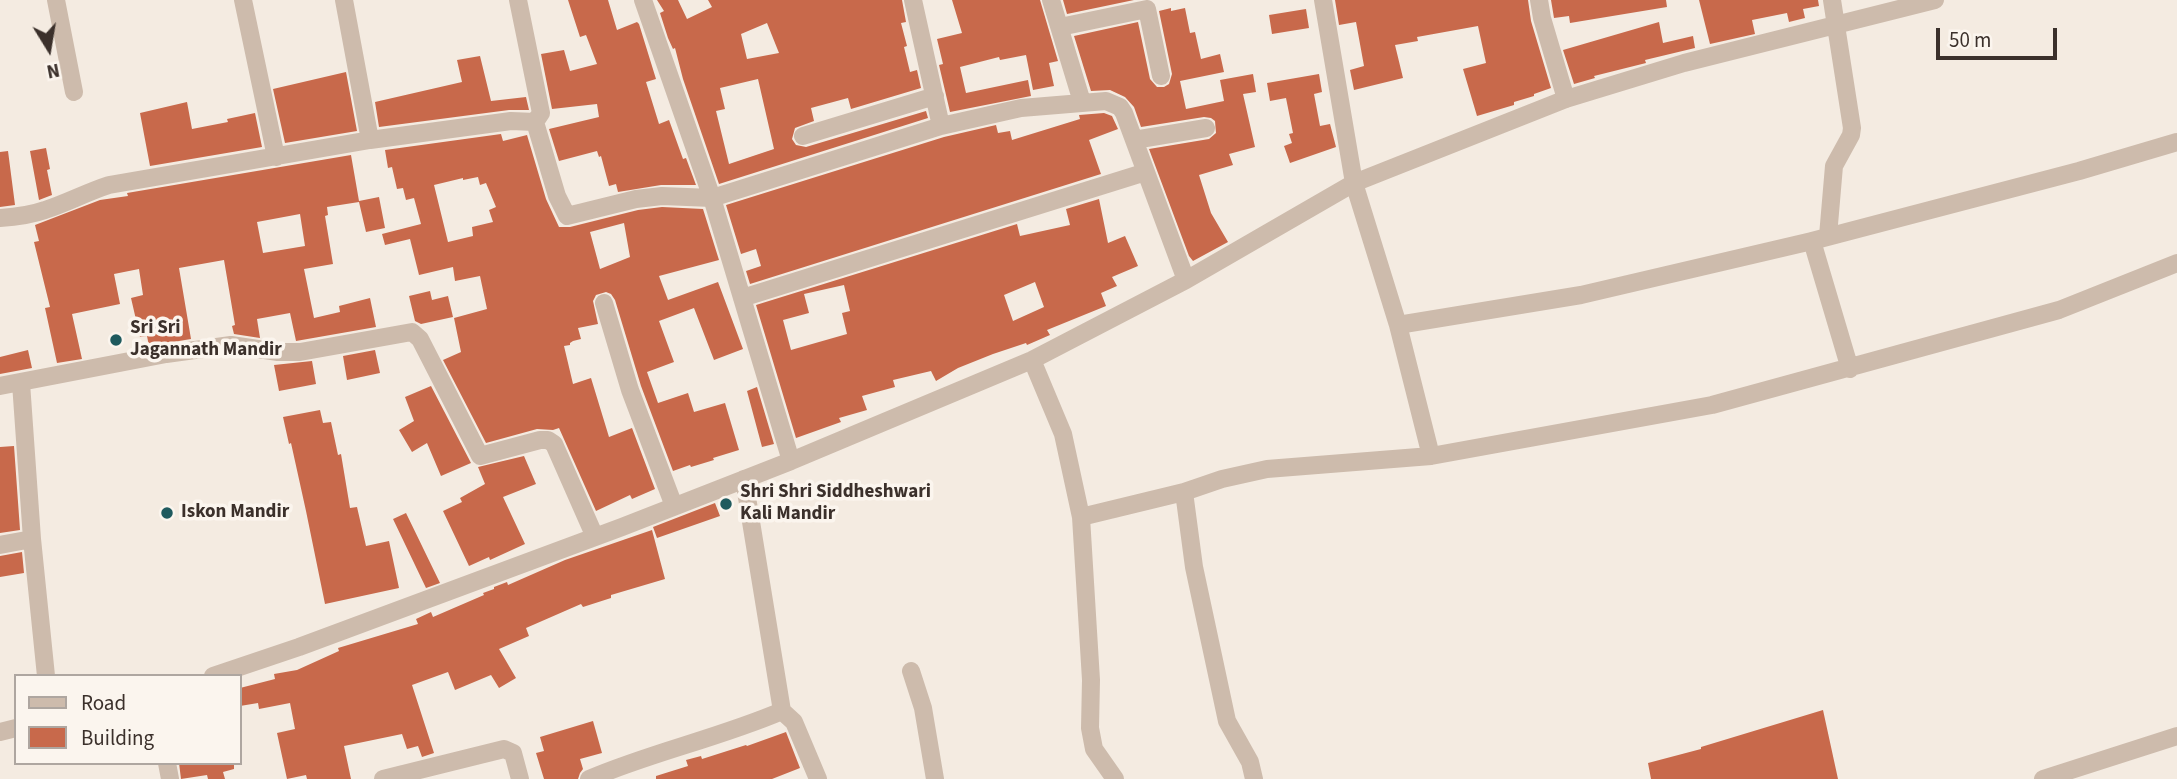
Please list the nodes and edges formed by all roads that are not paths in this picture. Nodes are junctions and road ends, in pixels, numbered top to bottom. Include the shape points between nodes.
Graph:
1 (56, 0) edge
2 (243, 0) edge
3 (344, 0) edge
4 (518, 0) edge
5 (643, 0) edge
6 (913, 0) edge
7 (1051, 0) edge
8 (1323, 0) edge
9 (1539, 0) edge
10 (1832, 0) edge
11 (1935, 0) edge
12 (1837, 23) junction
13 (1060, 27) junction
14 (1161, 76) dead end
15 (74, 92) dead end
16 (935, 96) junction
17 (1566, 99) junction
18 (1082, 102) junction
19 (535, 122) junction
20 (942, 126) junction
21 (1206, 128) dead end
22 (803, 136) dead end
23 (370, 140) junction
24 (1134, 140) junction
25 (2177, 142) edge
26 (276, 157) junction
27 (1146, 172) junction
28 (1354, 183) junction
29 (712, 198) junction
30 (0, 218) edge
31 (1820, 239) junction
32 (2177, 263) edge
33 (1186, 280) junction
34 (741, 298) junction
35 (604, 303) dead end
36 (1398, 325) junction
37 (1032, 360) junction
38 (1850, 369) junction
39 (21, 383) junction
40 (0, 386) edge
41 (1432, 456) junction
42 (791, 461) junction
43 (744, 479) junction
44 (1184, 492) junction
45 (674, 506) junction
46 (1081, 517) junction
47 (595, 537) junction
48 (32, 540) junction
49 (0, 545) edge
50 (911, 671) dead end
51 (47, 674) edge
52 (219, 674) edge
53 (782, 711) junction
54 (2177, 736) edge
55 (383, 779) edge
56 (520, 779) edge
57 (589, 779) edge
58 (818, 779) edge
59 (935, 779) edge
60 (1115, 779) edge
61 (1254, 779) edge
62 (2043, 779) edge

1 - 15 street
2 - 26 street
3 - 23 street
4 - 19 street via 541,113
5 - 29 street
6 - 16 street
7 - 13 street
8 - 28 street
9 - 17 street
10 - 12 street
11 - 12 street
12 - 17 street
12 - 31 street via 1852,128 1834,166
13 - 14 street via 1147,9
13 - 18 street
16 - 20 street
16 - 22 street
17 - 28 street
18 - 20 street via 1021,108
18 - 24 street via 1106,101 1120,107
19 - 23 street via 474,125
19 - 29 street via 567,216 636,199
20 - 29 street
21 - 24 street
23 - 26 street
24 - 27 street
25 - 31 street
26 - 30 street via 109,185 44,211
27 - 33 street
27 - 34 street
28 - 33 street
28 - 36 street
29 - 34 street
31 - 36 street via 1581,295
31 - 38 street
32 - 38 street via 2059,310
33 - 37 street
34 - 42 street
35 - 45 street via 630,390
36 - 41 street
37 - 42 street
37 - 46 street via 1063,434
38 - 41 street via 1712,405
39 - 40 street
39 - 47 street via 231,345 300,352 412,332 421,339 480,456 540,440 551,442
39 - 48 street
41 - 44 street via 1267,469
42 - 43 street
43 - 45 street
43 - 53 street
44 - 46 street
44 - 61 street via 1194,567 1227,721 1250,762
45 - 47 street
46 - 60 street via 1090,728 1094,750
47 - 52 street
48 - 49 street
48 - 51 street
50 - 59 street via 923,708
53 - 57 street
53 - 58 street via 794,722
54 - 62 street
55 - 56 street via 504,749 513,753

